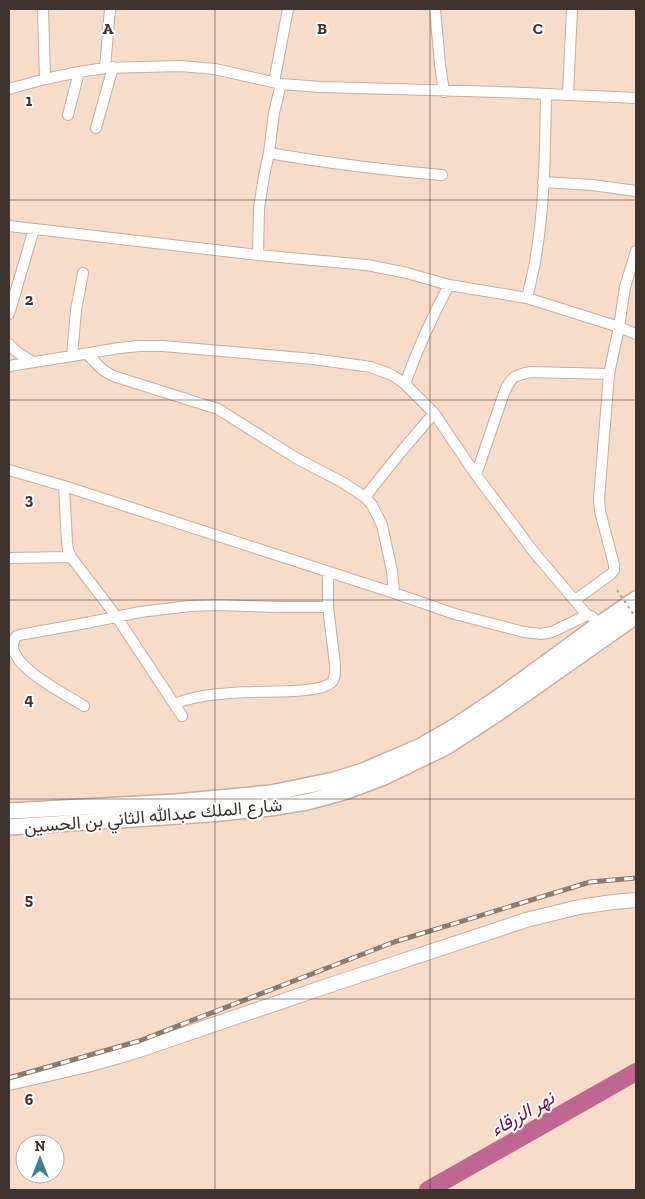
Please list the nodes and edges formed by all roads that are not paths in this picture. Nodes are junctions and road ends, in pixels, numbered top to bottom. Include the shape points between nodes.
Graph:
1 (43, 9) edge
2 (110, 9) edge
3 (288, 9) edge
4 (435, 9) edge
5 (572, 9) edge
6 (109, 68) junction
7 (79, 72) junction
8 (45, 79) junction
9 (278, 83) junction
10 (9, 89) edge
11 (444, 92) junction
12 (546, 95) junction
13 (568, 95) junction
14 (636, 98) edge
15 (68, 115) dead end
16 (96, 128) dead end
17 (269, 153) junction
18 (442, 175) dead end
19 (543, 182) junction
20 (636, 191) edge
21 (9, 226) edge
22 (34, 229) junction
23 (636, 251) edge
24 (258, 256) junction
25 (83, 272) dead end
26 (449, 286) junction
27 (527, 298) junction
28 (9, 314) edge
29 (619, 328) junction
30 (636, 334) edge
31 (9, 344) edge
32 (86, 354) junction
33 (72, 356) junction
34 (33, 362) junction
35 (9, 366) edge
36 (609, 374) junction
37 (405, 384) junction
38 (434, 412) junction
39 (9, 470) edge
40 (476, 476) junction
41 (64, 486) junction
42 (365, 498) junction
43 (71, 557) junction
44 (9, 558) edge
45 (328, 572) junction
46 (394, 593) junction
47 (636, 599) edge
48 (574, 600) junction
49 (328, 607) junction
50 (587, 614) junction
51 (116, 616) junction
52 (636, 617) edge
53 (600, 624) junction
54 (174, 704) junction
55 (84, 706) dead end
56 (182, 716) dead end
57 (177, 809) junction
58 (9, 811) edge
59 (9, 827) edge
60 (636, 900) edge
61 (9, 1083) edge

1 - 8 street
2 - 6 street
3 - 9 street
4 - 11 street
5 - 13 street
6 - 7 street
6 - 9 street via 181,66 215,69
6 - 16 street
7 - 8 street
7 - 15 street
8 - 10 street
9 - 11 street via 321,88
9 - 17 street
11 - 12 street
12 - 13 street
12 - 19 street
13 - 14 street
17 - 18 street via 319,162
17 - 24 street via 259,208
19 - 20 street
19 - 27 street via 536,257
21 - 22 street
22 - 24 street
22 - 28 street
23 - 29 street via 625,287
24 - 26 street via 367,265 408,272
25 - 33 street
26 - 27 street
26 - 37 street
27 - 29 street
29 - 30 street
29 - 36 street
31 - 34 street
32 - 33 street
32 - 37 street via 118,348 163,346 294,357 371,367
32 - 42 street via 113,376 218,409
33 - 34 street
34 - 35 street
36 - 40 street via 518,374 504,393
36 - 48 street via 598,499 614,570
37 - 38 street
38 - 40 street
38 - 42 street
39 - 41 street
40 - 48 street
41 - 43 street via 66,542
41 - 45 street
42 - 46 street via 382,525
43 - 44 street
43 - 51 street
45 - 46 street
45 - 49 street
46 - 50 street via 455,614 534,634 552,632
47 - 53 main road, شارع الملك عبدالله الثاني بن الحسين
48 - 50 street
49 - 51 street via 190,606
49 - 54 street via 336,672 333,681 326,686 297,691 202,696
50 - 53 street
51 - 54 street
51 - 55 street via 17,636 13,642 16,656 22,664
52 - 57 main road, شارع الملك عبدالله الثاني بن الحسين via 471,732 384,777 324,798 288,805 245,811
53 - 57 main road, شارع الملك عبدالله الثاني بن الحسين via 502,695 420,747 334,780
54 - 56 street
57 - 58 main road, شارع الملك عبدالله الثاني بن الحسين
57 - 59 main road, شارع الملك عبدالله الثاني بن الحسين
60 - 61 street via 526,920 148,1047

